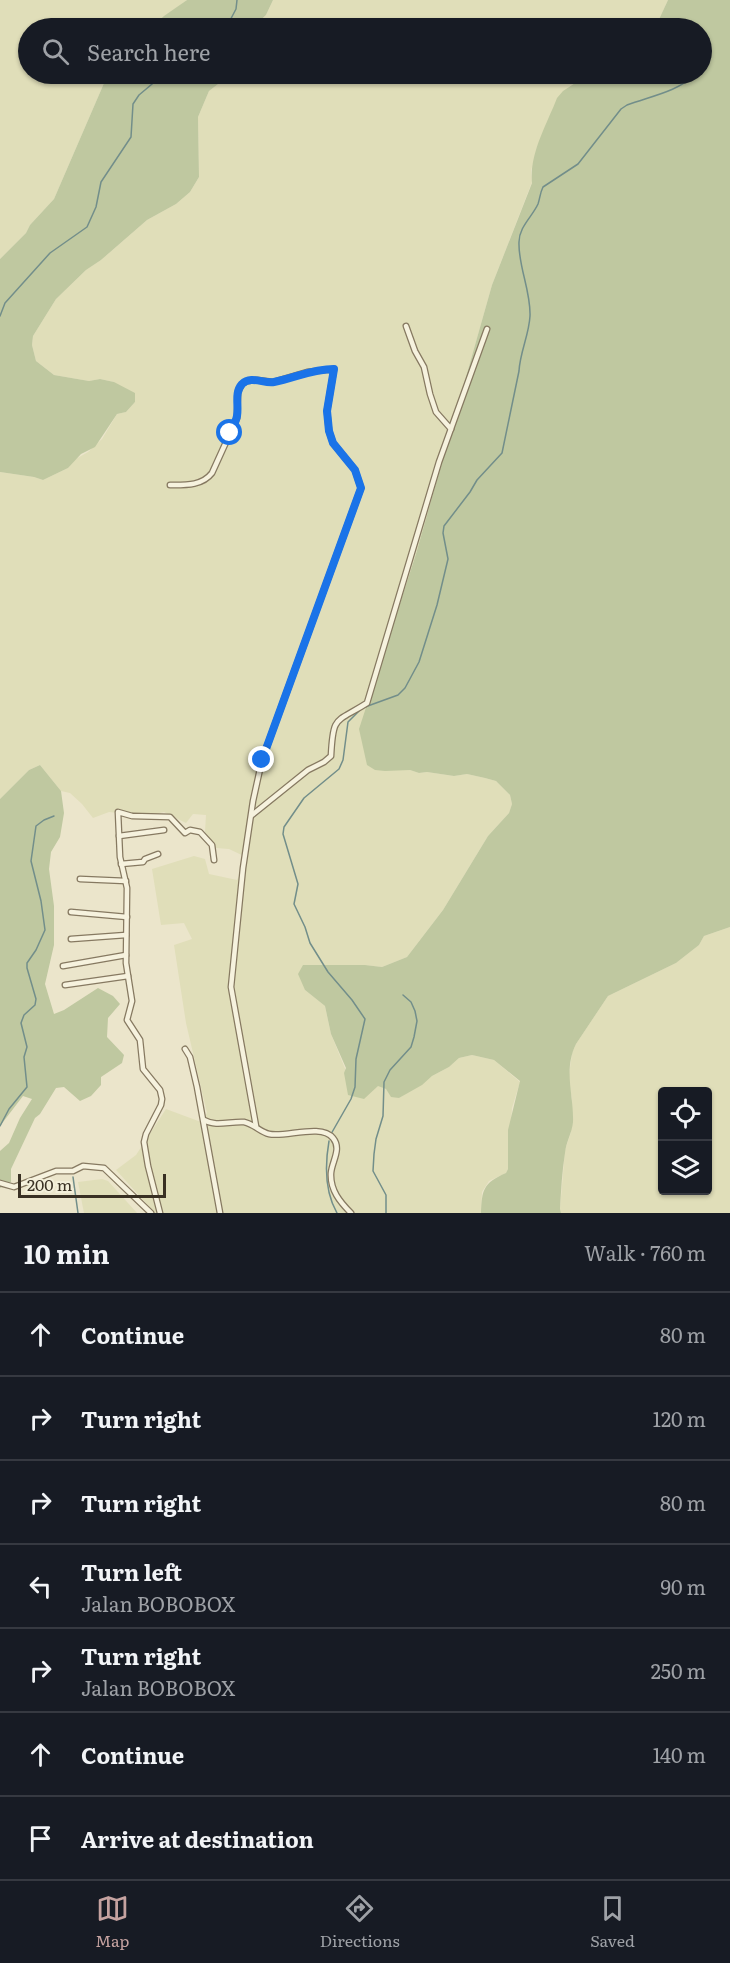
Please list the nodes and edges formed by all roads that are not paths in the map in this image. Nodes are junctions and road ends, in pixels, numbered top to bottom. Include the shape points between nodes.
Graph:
1 (406, 326) dead end
2 (487, 329) dead end
3 (451, 429) junction
4 (170, 485) dead end
5 (252, 815) junction
6 (164, 830) dead end
7 (119, 836) junction
8 (158, 854) dead end
9 (214, 860) dead end
10 (121, 864) junction
11 (80, 879) dead end
12 (126, 881) junction
13 (71, 912) dead end
14 (127, 917) junction
15 (126, 935) junction
16 (71, 939) dead end
17 (126, 955) junction
18 (63, 966) dead end
19 (128, 974) junction
20 (65, 985) dead end
21 (185, 1049) dead end
22 (204, 1120) junction
23 (256, 1126) junction
24 (0, 1183) edge
25 (151, 1213) edge
26 (160, 1213) edge
27 (220, 1213) edge
28 (351, 1213) edge

1 - 3 street via 424,367 436,412
2 - 3 street
3 - 5 street via 367,703 342,717 332,729 331,756
4 - 5 street via 198,483 212,473 237,418 238,392 246,381 273,382 319,369 334,369 327,411 329,431 333,443 355,470 361,488 262,760
5 - 23 street via 231,987
6 - 7 street
7 - 9 street via 118,812 170,817 185,833 196,831 205,836 212,845
7 - 10 street
8 - 10 street via 143,862
10 - 12 street
11 - 12 street
12 - 14 street
13 - 14 street
14 - 15 street
15 - 16 street
15 - 17 street
17 - 18 street
17 - 19 street
19 - 20 street
19 - 26 street via 132,1001 128,1020 141,1046 143,1069 162,1099 144,1142
21 - 22 street
22 - 23 street
22 - 27 street
23 - 28 street via 268,1134 317,1132 333,1138 338,1149 331,1172 334,1191
24 - 25 street via 19,1187 56,1171 100,1167

